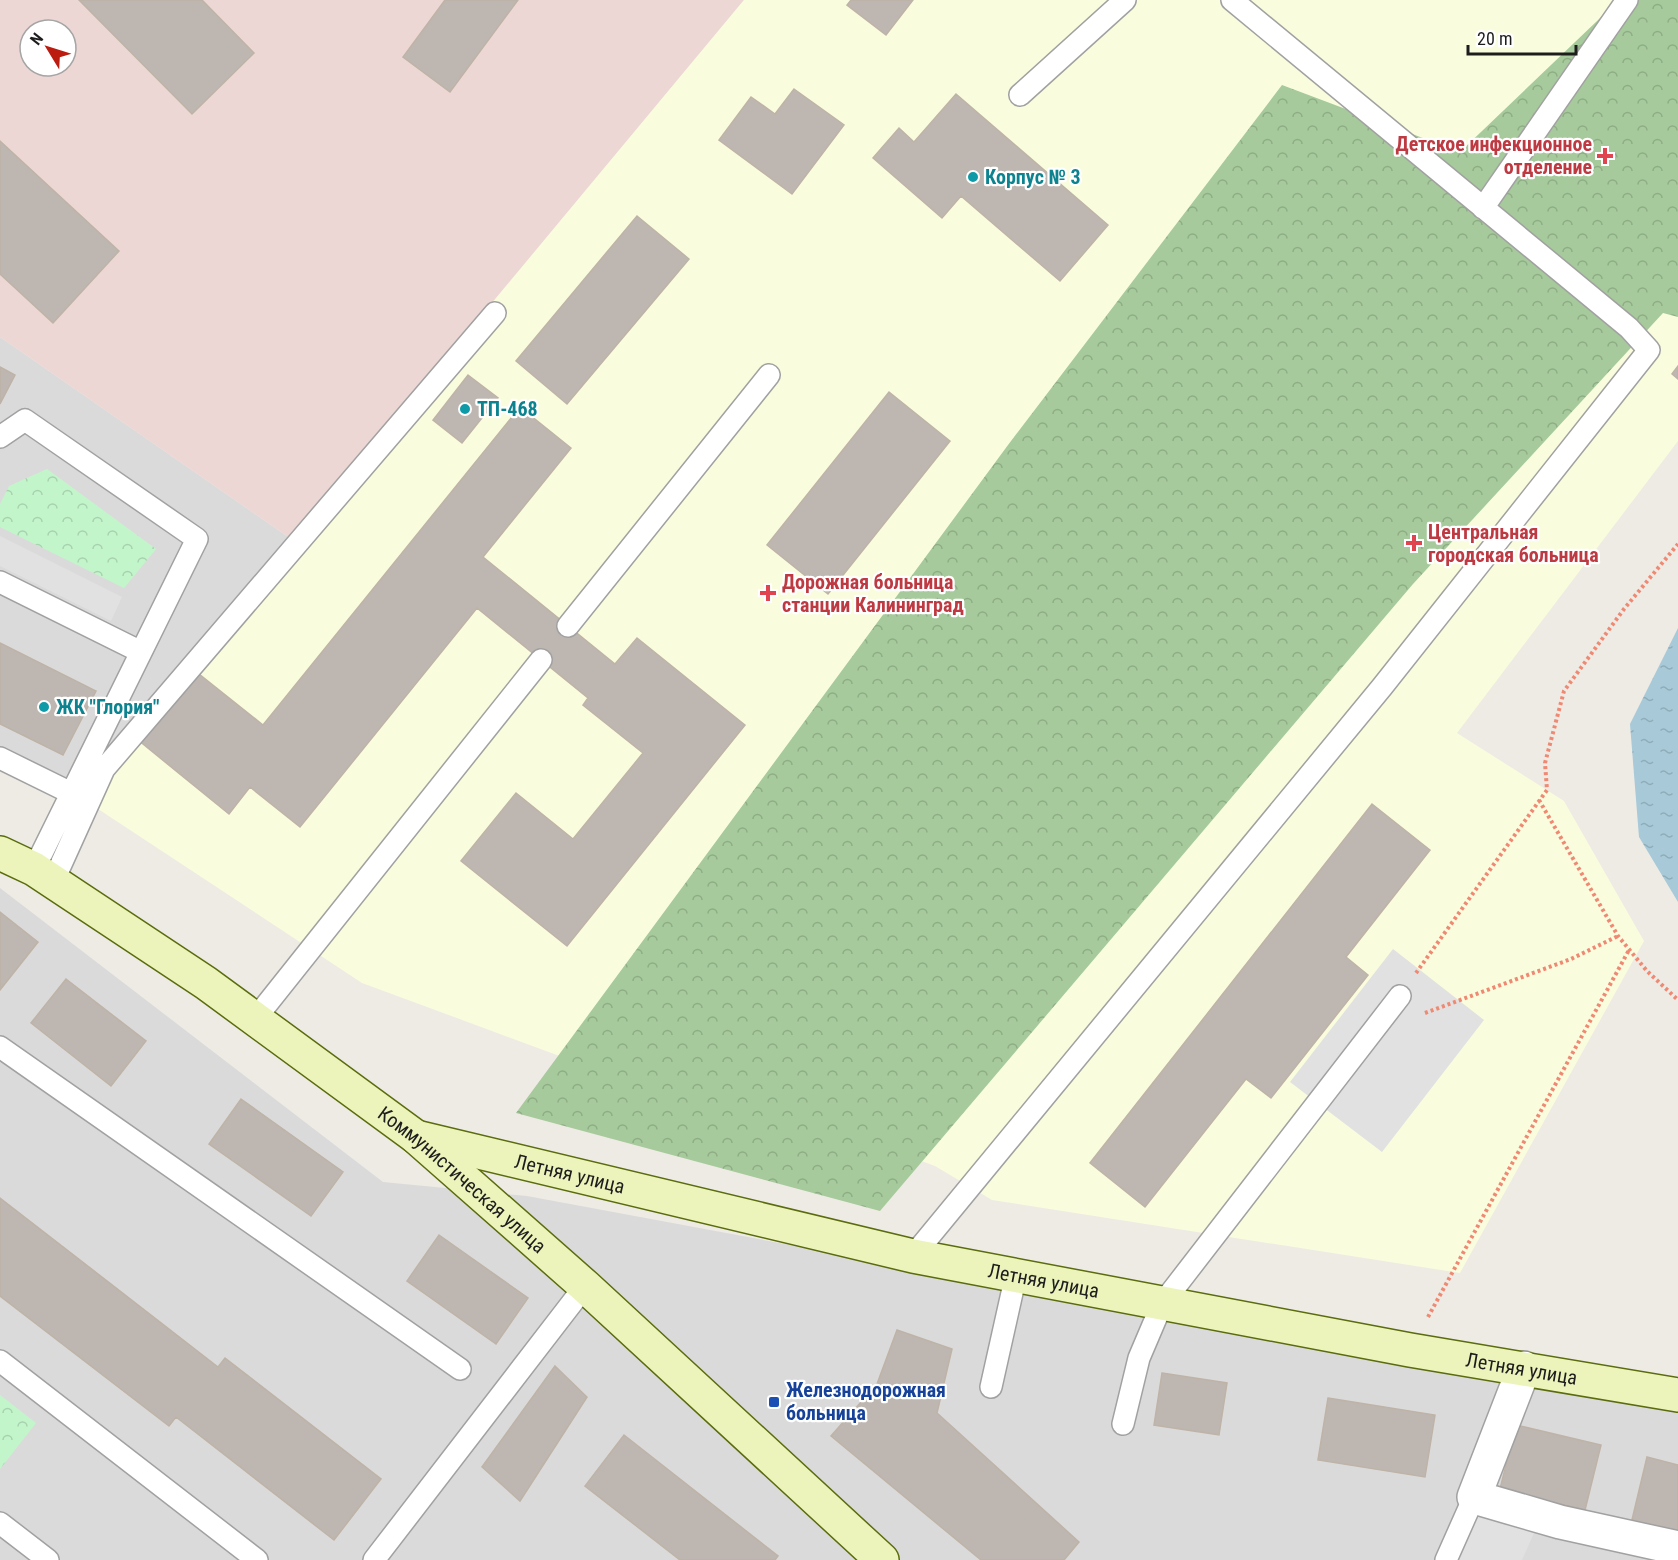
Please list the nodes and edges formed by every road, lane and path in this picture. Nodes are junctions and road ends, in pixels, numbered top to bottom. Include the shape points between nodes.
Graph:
1 (1125, 0) edge
2 (1627, 0) edge
3 (1244, 4) edge
4 (1020, 95) dead end
5 (1483, 208) junction
6 (495, 314) dead end
7 (769, 375) dead end
8 (0, 437) edge
9 (1678, 544) edge
10 (0, 582) edge
11 (568, 626) dead end
12 (141, 652) junction
13 (541, 660) dead end
14 (0, 758) edge
15 (71, 793) junction
16 (1539, 800) junction
17 (0, 853) edge
18 (44, 876) junction
19 (1618, 936) junction
20 (1629, 950) junction
21 (1400, 996) junction
22 (1678, 1000) edge
23 (255, 1019) junction
24 (0, 1047) edge
25 (416, 1137) junction
26 (913, 1256) junction
27 (1016, 1275) junction
28 (585, 1286) junction
29 (1161, 1304) junction
30 (1410, 1350) junction
31 (0, 1361) edge
32 (1524, 1368) junction
33 (460, 1369) dead end
34 (992, 1387) dead end
35 (1678, 1395) edge
36 (1123, 1424) dead end
37 (1474, 1497) junction
38 (0, 1523) edge
39 (1678, 1548) edge
40 (36, 1557) edge
41 (257, 1560) edge
42 (374, 1560) edge
43 (882, 1560) edge
44 (1446, 1560) edge

1 - 4 lane
2 - 5 lane
3 - 5 lane
5 - 26 lane via 1629,328 1649,350 1382,687
6 - 18 lane via 104,769
7 - 11 lane
8 - 12 lane via 26,420 198,539
9 - 16 path via 1564,691 1545,763 1547,790
10 - 12 lane
12 - 15 lane
13 - 23 lane
14 - 15 lane
15 - 18 lane
16 - 19 path
16 - 21 path
17 - 18 street, Коммунистическая улица
18 - 23 street, Коммунистическая улица
19 - 20 path
19 - 21 path via 1571,959 1419,1015
20 - 22 path
20 - 30 path
21 - 29 lane
23 - 25 street, Коммунистическая улица
24 - 33 lane
25 - 26 street, Летняя улица
25 - 28 street, Коммунистическая улица
26 - 27 street, Летняя улица
27 - 29 street, Летняя улица
27 - 34 lane
28 - 42 lane
28 - 43 street, Коммунистическая улица
29 - 30 street, Летняя улица
29 - 36 lane via 1139,1358
30 - 32 street, Летняя улица
31 - 41 lane
32 - 35 street, Летняя улица
32 - 37 street
37 - 39 street via 1560,1522
37 - 44 lane
38 - 40 lane

